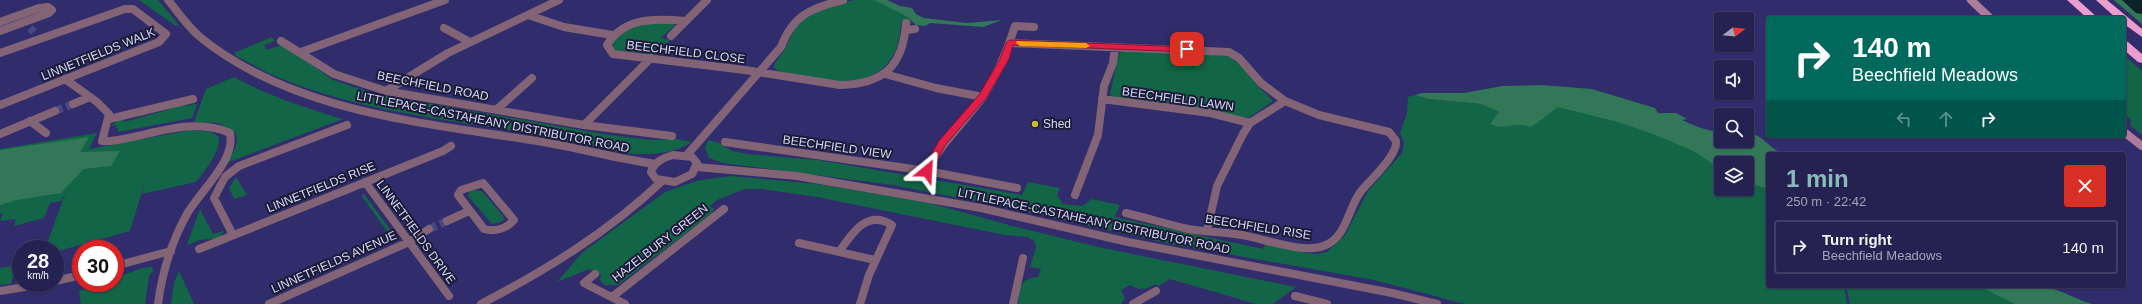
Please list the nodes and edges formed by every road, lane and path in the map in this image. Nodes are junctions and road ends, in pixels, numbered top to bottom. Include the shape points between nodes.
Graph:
1 (168, 0) edge
2 (445, 0) edge
3 (559, 0) edge
4 (706, 0) edge
5 (842, 0) edge
6 (1971, 0) edge
7 (2072, 0) edge
8 (2101, 0) edge
9 (528, 15) junction
10 (1988, 16) edge
11 (2091, 16) edge
12 (2120, 16) edge
13 (685, 21) junction
14 (2126, 21) edge
15 (0, 22) edge
16 (23, 22) junction
17 (1034, 27) dead end
18 (444, 28) dead end
19 (915, 29) dead end
20 (0, 31) edge
21 (2142, 34) edge
22 (612, 35) junction
23 (671, 36) dead end
24 (40, 38) junction
25 (281, 41) dead end
26 (470, 42) junction
27 (1010, 43) junction
28 (2126, 46) edge
29 (1115, 47) junction
30 (301, 52) junction
31 (0, 53) edge
32 (651, 58) junction
33 (2142, 60) edge
34 (759, 72) junction
35 (885, 74) junction
36 (532, 78) dead end
37 (65, 79) junction
38 (386, 92) junction
39 (90, 97) junction
40 (983, 97) junction
41 (193, 99) dead end
42 (1102, 99) junction
43 (1285, 101) junction
44 (73, 104) tunnel mouth
45 (0, 105) edge
46 (496, 110) junction
47 (55, 111) tunnel mouth
48 (109, 120) junction
49 (30, 122) junction
50 (1250, 123) junction
51 (348, 125) dead end
52 (584, 125) junction
53 (0, 134) edge
54 (46, 134) dead end
55 (2126, 134) edge
56 (672, 136) dead end
57 (725, 142) dead end
58 (451, 146) dead end
59 (2142, 146) edge
60 (687, 155) junction
61 (655, 164) junction
62 (697, 167) junction
63 (927, 171) junction
64 (365, 182) junction
65 (661, 182) junction
66 (1017, 188) dead end
67 (1075, 195) dead end
68 (724, 209) dead end
69 (470, 211) junction
70 (1126, 213) dead end
71 (447, 221) tunnel mouth
72 (429, 229) tunnel mouth
73 (1207, 231) junction
74 (233, 235) junction
75 (409, 242) junction
76 (799, 243) dead end
77 (199, 249) dead end
78 (171, 251) junction
79 (839, 252) junction
80 (1023, 258) dead end
81 (875, 260) junction
82 (124, 264) edge
83 (595, 274) dead end
84 (12, 289) edge
85 (0, 291) edge
86 (1156, 291) dead end
87 (449, 296) dead end
88 (1295, 296) dead end
89 (612, 297) junction
90 (273, 303) edge
91 (158, 304) edge
92 (481, 304) edge
93 (625, 304) edge
94 (860, 304) edge
95 (1013, 304) edge
96 (1133, 304) edge
97 (1324, 304) edge
98 (1437, 304) edge

1 - 61 street, LITTLEPACE-CASTAHEANY DISTRIBUTOR ROAD via 181,18 221,54 258,74 310,95 386,116 546,142
2 - 30 street
3 - 9 street
4 - 13 street, BEECHFIELD CLOSE
5 - 34 street via 810,9 793,22 781,47
6 - 10 main road
7 - 11 highway
8 - 12 highway
9 - 22 street via 564,27
9 - 26 street
13 - 22 street, BEECHFIELD CLOSE via 651,20 628,26
13 - 23 street, BEECHFIELD CLOSE
14 - 21 highway
15 - 16 street via 39,8 48,7 52,10
16 - 20 street
16 - 24 street
17 - 27 street via 1015,26
18 - 26 street
19 - 35 street via 906,26 899,53
22 - 32 street, BEECHFIELD CLOSE via 607,45 613,54
24 - 31 street, LINNETFIELDS WALK
24 - 37 street, LINNETFIELDS WALK via 125,9 133,9 166,34 165,39 159,42
25 - 30 street, BEECHFIELD ROAD
26 - 38 street via 403,79
27 - 29 street
27 - 40 street
28 - 33 highway
29 - 42 street
29 - 43 street via 1229,52 1239,58 1261,83
30 - 38 street, BEECHFIELD ROAD via 334,74
32 - 34 street, BEECHFIELD CLOSE
32 - 52 street
34 - 35 street, BEECHFIELD CLOSE via 840,85 866,82
34 - 60 street
35 - 40 street
36 - 46 street, BEECHFIELD ROAD
37 - 39 street
37 - 45 street, LINNETFIELDS WALK
38 - 46 street, BEECHFIELD ROAD
39 - 44 street
39 - 48 street via 109,114
40 - 63 street via 942,143
41 - 48 street via 171,102
42 - 50 street, BEECHFIELD LAWN via 1210,113
42 - 67 street via 1098,135
43 - 50 street
43 - 73 street, BEECHFIELD RISE via 1319,115 1377,129 1394,136 1397,146 1394,153 1360,192 1346,223 1326,245 1302,248 1262,238
46 - 52 street, BEECHFIELD ROAD
47 - 49 street
48 - 78 street via 103,131 102,141 106,142 206,125 222,128 230,133 232,142 229,154 191,207
49 - 53 street
49 - 54 street
50 - 73 street via 1217,186
51 - 74 street via 239,166 229,173 214,198
52 - 56 street, BEECHFIELD ROAD
55 - 59 main road
57 - 63 street, BEECHFIELD VIEW
58 - 64 street, LINNETFIELDS RISE
60 - 61 street via 666,157
60 - 62 street via 696,160
61 - 65 street via 651,172 656,180
62 - 65 street via 695,172 684,179
62 - 98 street, LITTLEPACE-CASTAHEANY DISTRIBUTOR ROAD via 798,176 981,208 1128,242
63 - 66 street, BEECHFIELD VIEW
64 - 74 street, LINNETFIELDS RISE
64 - 75 street, LINNETFIELDS DRIVE
65 - 92 street via 636,206 600,234 521,284
68 - 89 street, HAZELBURY GREEN
69 - 69 street via 458,195 461,190 483,183 514,220 510,225 490,232 484,229
69 - 71 street
70 - 73 street, BEECHFIELD RISE
72 - 75 street, LINNETFIELDS AVENUE
74 - 77 street, LINNETFIELDS RISE
75 - 87 street, LINNETFIELDS DRIVE
75 - 90 street, LINNETFIELDS AVENUE
76 - 79 street
78 - 82 street
78 - 91 street via 161,282
79 - 81 street
79 - 81 street via 863,223 875,219 884,220 892,225 892,229
80 - 95 street
81 - 94 street via 862,290
83 - 89 street, HAZELBURY GREEN via 584,282
84 - 85 street
86 - 96 street
88 - 97 street
89 - 93 street, HAZELBURY GREEN

